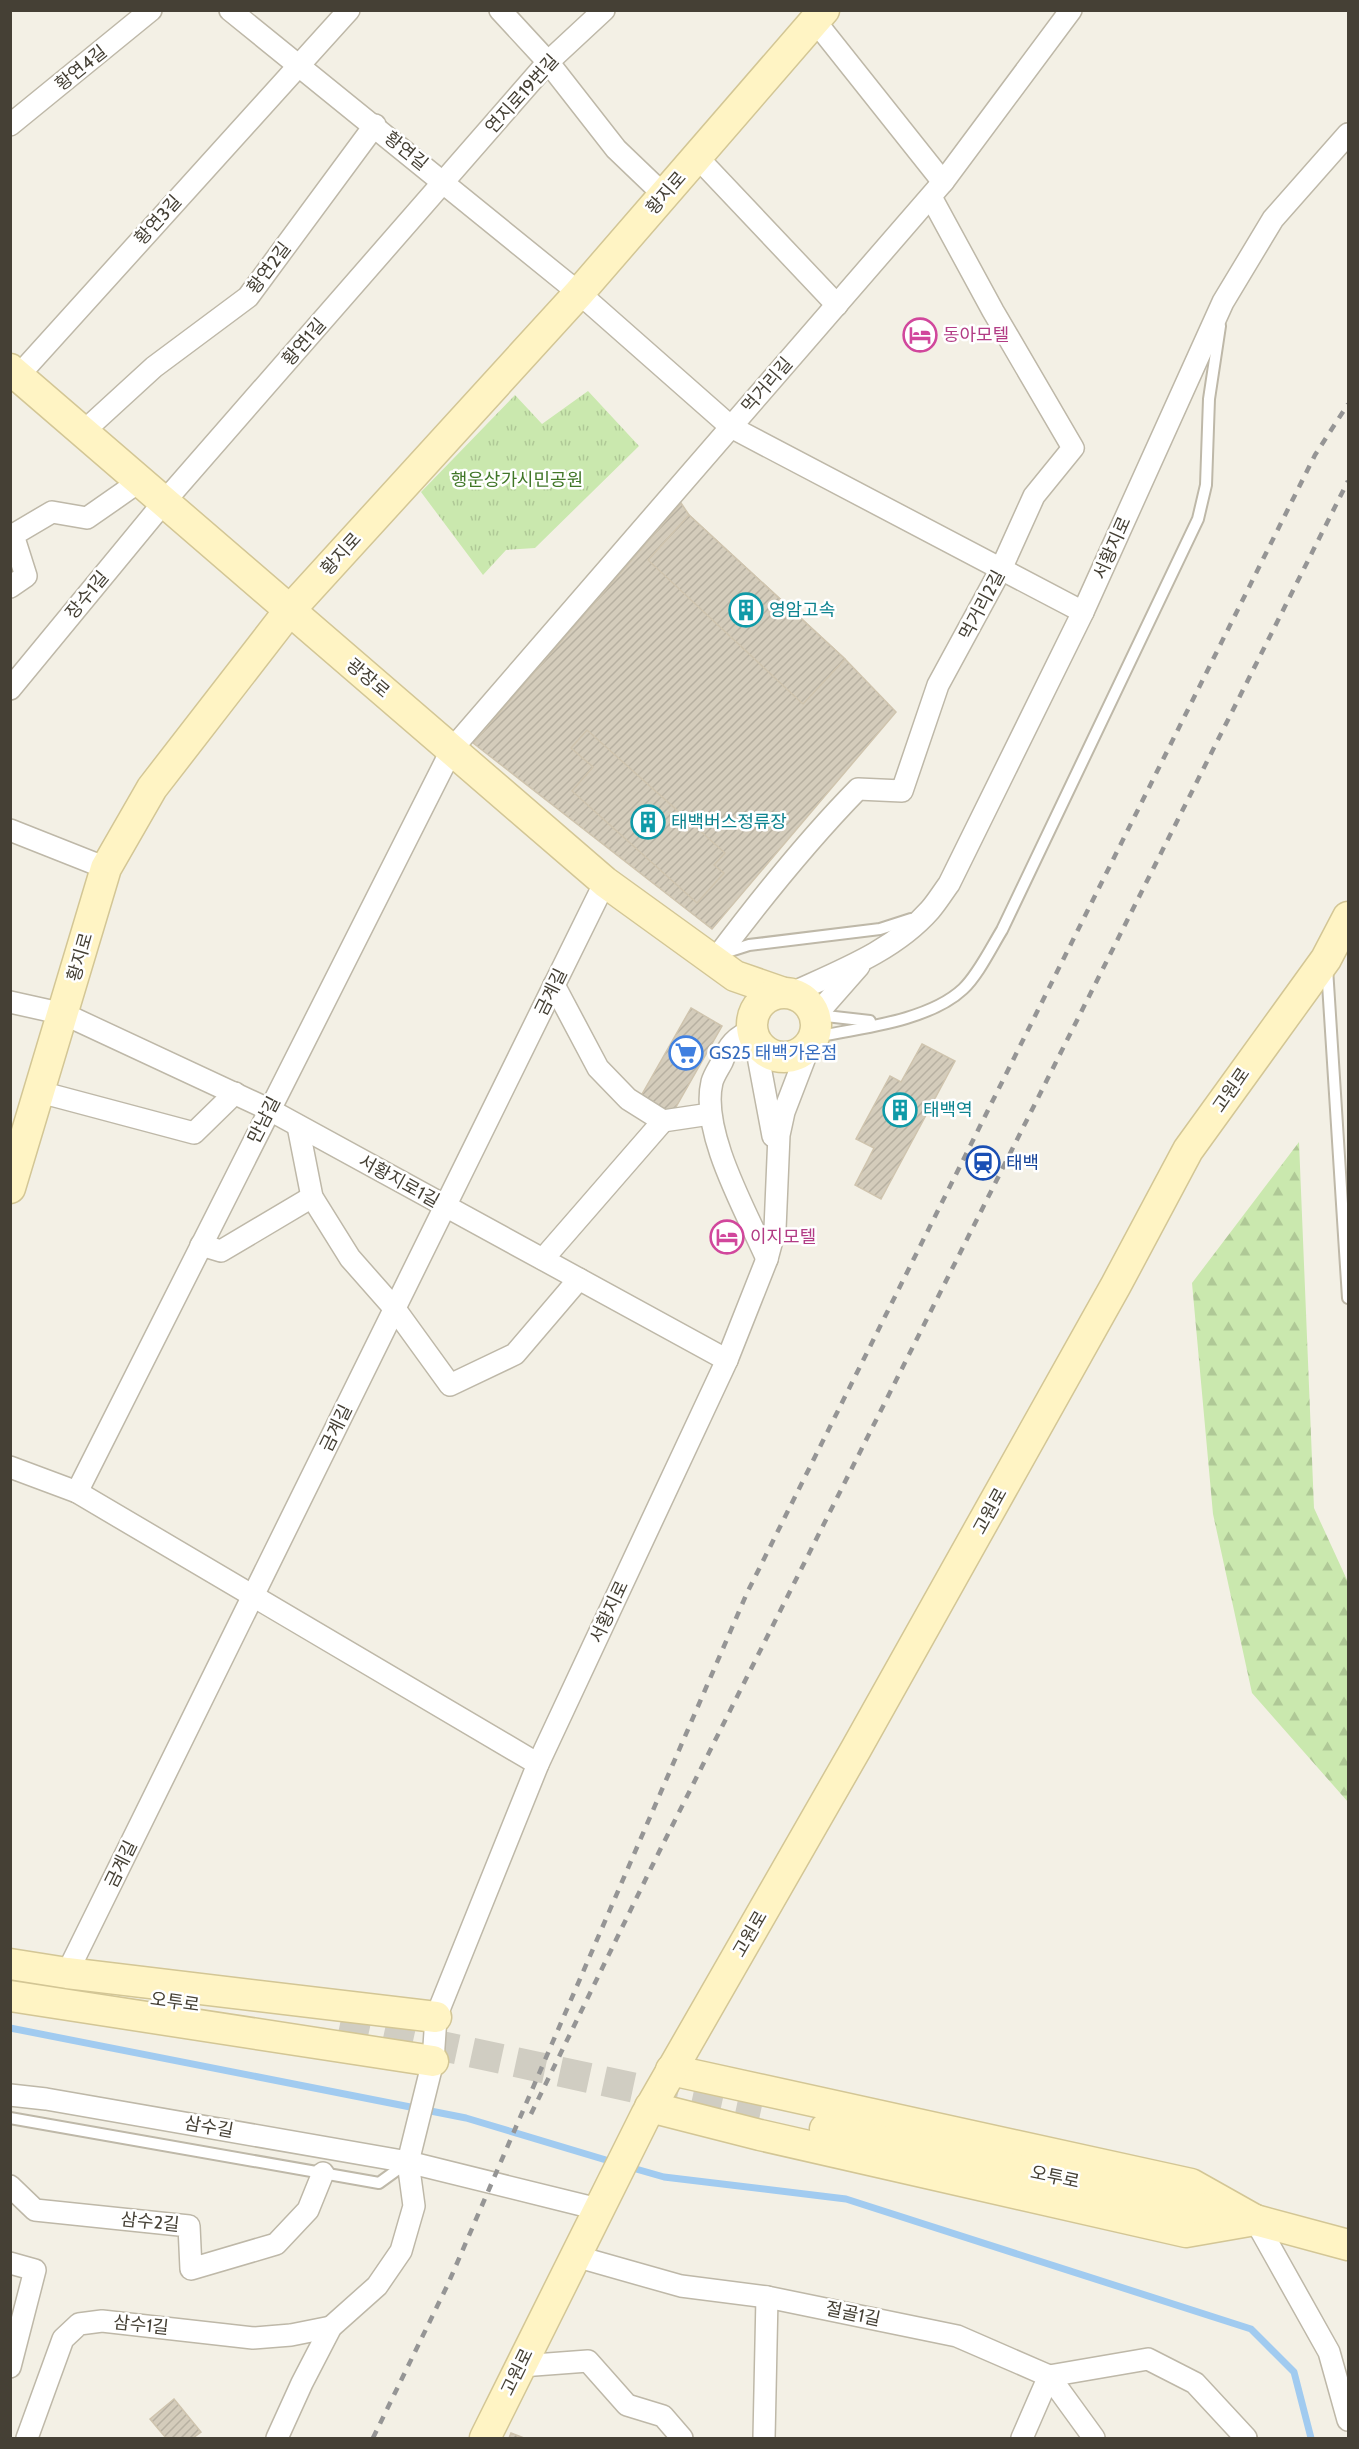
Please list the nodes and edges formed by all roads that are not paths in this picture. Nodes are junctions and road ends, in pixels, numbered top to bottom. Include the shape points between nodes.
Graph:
1 (150, 10) edge
2 (231, 10) edge
3 (349, 10) edge
4 (500, 10) edge
5 (604, 10) edge
6 (1071, 10) edge
7 (820, 16) edge
8 (549, 62) junction
9 (298, 65) junction
10 (10, 125) edge
11 (375, 125) junction
12 (1348, 134) edge
13 (697, 157) junction
14 (445, 183) junction
15 (937, 189) junction
16 (664, 195) junction
17 (579, 293) junction
18 (1223, 302) junction
19 (837, 304) junction
20 (15, 372) edge
21 (731, 427) junction
22 (83, 432) junction
23 (140, 481) junction
24 (164, 502) junction
25 (1001, 569) junction
26 (10, 587) edge
27 (289, 611) junction
28 (1083, 612) junction
29 (10, 688) edge
30 (452, 749) junction
31 (10, 830) edge
32 (106, 868) junction
33 (605, 882) junction
34 (930, 910) junction
35 (1348, 917) edge
36 (870, 956) junction
37 (1326, 959) junction
38 (725, 968) junction
39 (554, 986) junction
40 (786, 993) junction
41 (10, 1002) edge
42 (64, 1014) junction
43 (888, 1021) junction
44 (753, 1030) junction
45 (813, 1033) junction
46 (40, 1092) junction
47 (235, 1094) junction
48 (270, 1110) junction
49 (710, 1114) junction
50 (663, 1121) junction
51 (298, 1126) junction
52 (777, 1164) junction
53 (10, 1188) edge
54 (312, 1197) junction
55 (445, 1206) junction
56 (201, 1245) junction
57 (543, 1259) junction
58 (767, 1260) junction
59 (579, 1280) junction
60 (1348, 1298) edge
61 (395, 1309) junction
62 (727, 1360) junction
63 (10, 1467) edge
64 (77, 1492) junction
65 (252, 1597) junction
66 (538, 1764) junction
67 (10, 1964) edge
68 (67, 1973) junction
69 (10, 1979) edge
70 (10, 1996) edge
71 (436, 2017) junction
72 (340, 2024) tunnel mouth
73 (433, 2061) junction
74 (671, 2070) junction
75 (10, 2095) edge
76 (648, 2111) junction
77 (760, 2115) tunnel mouth
78 (10, 2118) edge
79 (408, 2162) junction
80 (323, 2173) junction
81 (10, 2186) edge
82 (598, 2209) junction
83 (1255, 2220) junction
84 (1348, 2245) edge
85 (575, 2256) junction
86 (10, 2263) edge
87 (767, 2297) junction
88 (331, 2327) junction
89 (14, 2340) edge
90 (521, 2366) junction
91 (10, 2367) edge
92 (1049, 2376) junction
93 (1348, 2420) edge
94 (27, 2439) edge
95 (277, 2439) edge
96 (484, 2439) edge
97 (681, 2439) edge
98 (764, 2439) edge
99 (1022, 2439) edge
100 (1094, 2439) edge
101 (1246, 2439) edge

1 - 10 street, 황연4길
2 - 9 street, 황연길
3 - 9 street, 황연3길
4 - 8 street
5 - 8 street, 연지로19번길
6 - 15 street, 먹거리길
7 - 13 street, 황지로
7 - 15 street
8 - 14 street, 연지로19번길
8 - 16 street via 616,149
9 - 11 street, 황연길
9 - 20 street, 황연3길
11 - 14 street, 황연길
11 - 22 street, 황연2길 via 248,297 154,367
12 - 18 street, 서황지로 via 1273,219
13 - 16 street, 황지로
13 - 19 street
14 - 17 street, 황연길
14 - 24 street, 황연1길
15 - 19 street, 먹거리길
15 - 25 street, 먹거리2길 via 993,311 1072,448 1034,496
16 - 17 street, 황지로
17 - 21 street, 황연길
17 - 27 street, 황지로
18 - 28 street, 서황지로
18 - 43 lane via 1209,399 1206,485 1198,519 1002,930 965,987 947,1002 921,1014
19 - 21 street, 먹거리길
20 - 22 street, 광장로
21 - 25 street, 황연길
21 - 30 street, 먹거리길
22 - 23 street, 광장로
23 - 24 street, 광장로
23 - 26 street via 87,518 52,512 13,535 26,576
24 - 27 street, 광장로
24 - 29 street, 장수1길
25 - 28 street, 황연길
25 - 38 street, 먹거리2길 via 938,685 902,791 858,789 837,810 755,908
27 - 30 street, 광장로
27 - 32 street, 황지로 via 152,788
28 - 34 street, 서황지로 via 949,884
30 - 33 street, 광장로
30 - 48 street, 만남길
31 - 32 street
32 - 42 street, 황지로
33 - 38 street, 광장로
33 - 39 street, 금계길
34 - 36 street, 서황지로
34 - 38 lane via 903,924 880,929 730,949
35 - 37 street, 고원로
36 - 40 street
36 - 45 street via 848,977
37 - 60 lane
37 - 74 street, 고원로 via 1188,1150 856,1749
38 - 40 street, 광장로
38 - 44 street
39 - 50 street via 598,1068 628,1099
39 - 55 street, 금계길
40 - 44 street via 761,1002 755,1010
40 - 45 street via 802,997
41 - 42 street, 서황지로1길
42 - 46 street, 황지로
42 - 47 street, 서황지로1길
43 - 45 lane
43 - 45 lane via 856,1021
44 - 45 street via 770,1054 780,1057 800,1054
44 - 49 street via 729,1046 712,1082
44 - 52 street
45 - 52 street via 784,1112
46 - 47 street via 194,1133
46 - 53 street, 황지로
47 - 48 street, 서황지로1길
48 - 51 street, 서황지로1길
48 - 56 street, 만남길
49 - 50 street
49 - 58 street via 717,1146
50 - 57 street
51 - 54 street
51 - 55 street, 서황지로1길
52 - 58 street, 서황지로 via 775,1229
54 - 56 street via 221,1251
54 - 61 street via 350,1258
55 - 57 street, 서황지로1길
55 - 61 street, 금계길
56 - 64 street, 만남길
57 - 59 street, 서황지로1길
58 - 62 street, 서황지로
59 - 61 street via 515,1354 450,1385
59 - 62 street, 서황지로1길
61 - 65 street, 금계길
62 - 66 street, 서황지로
63 - 64 street
64 - 65 street
65 - 66 street
65 - 68 street, 금계길
66 - 71 street, 서황지로
67 - 68 street
68 - 71 street
69 - 72 street, 오투로
70 - 73 street
71 - 73 street, 서황지로
73 - 79 street, 서황지로
74 - 76 street, 고원로
74 - 83 street via 1191,2184
75 - 79 street, 삼수길
76 - 82 street, 고원로
76 - 83 street via 1186,2232
77 - 83 street, 오투로
78 - 80 lane
79 - 80 lane via 379,2183
79 - 82 street, 삼수길
79 - 88 street via 414,2206 401,2251 376,2286
80 - 81 street, 삼수2길 via 308,2210 276,2244 191,2269 189,2226 35,2210
82 - 85 street, 고원로
83 - 84 street, 오투로
83 - 93 street via 1329,2352
85 - 87 street, 절골1길 via 681,2286
85 - 90 street, 고원로
86 - 89 street via 36,2270
87 - 92 street, 절골1길 via 957,2336
87 - 98 street
88 - 94 street, 삼수1길 via 253,2338 102,2321 79,2324 63,2339
88 - 95 street
89 - 91 street
90 - 96 street, 고원로
90 - 97 street via 588,2361 627,2405 663,2416
92 - 99 street
92 - 100 street
92 - 101 street via 1148,2359 1195,2383

